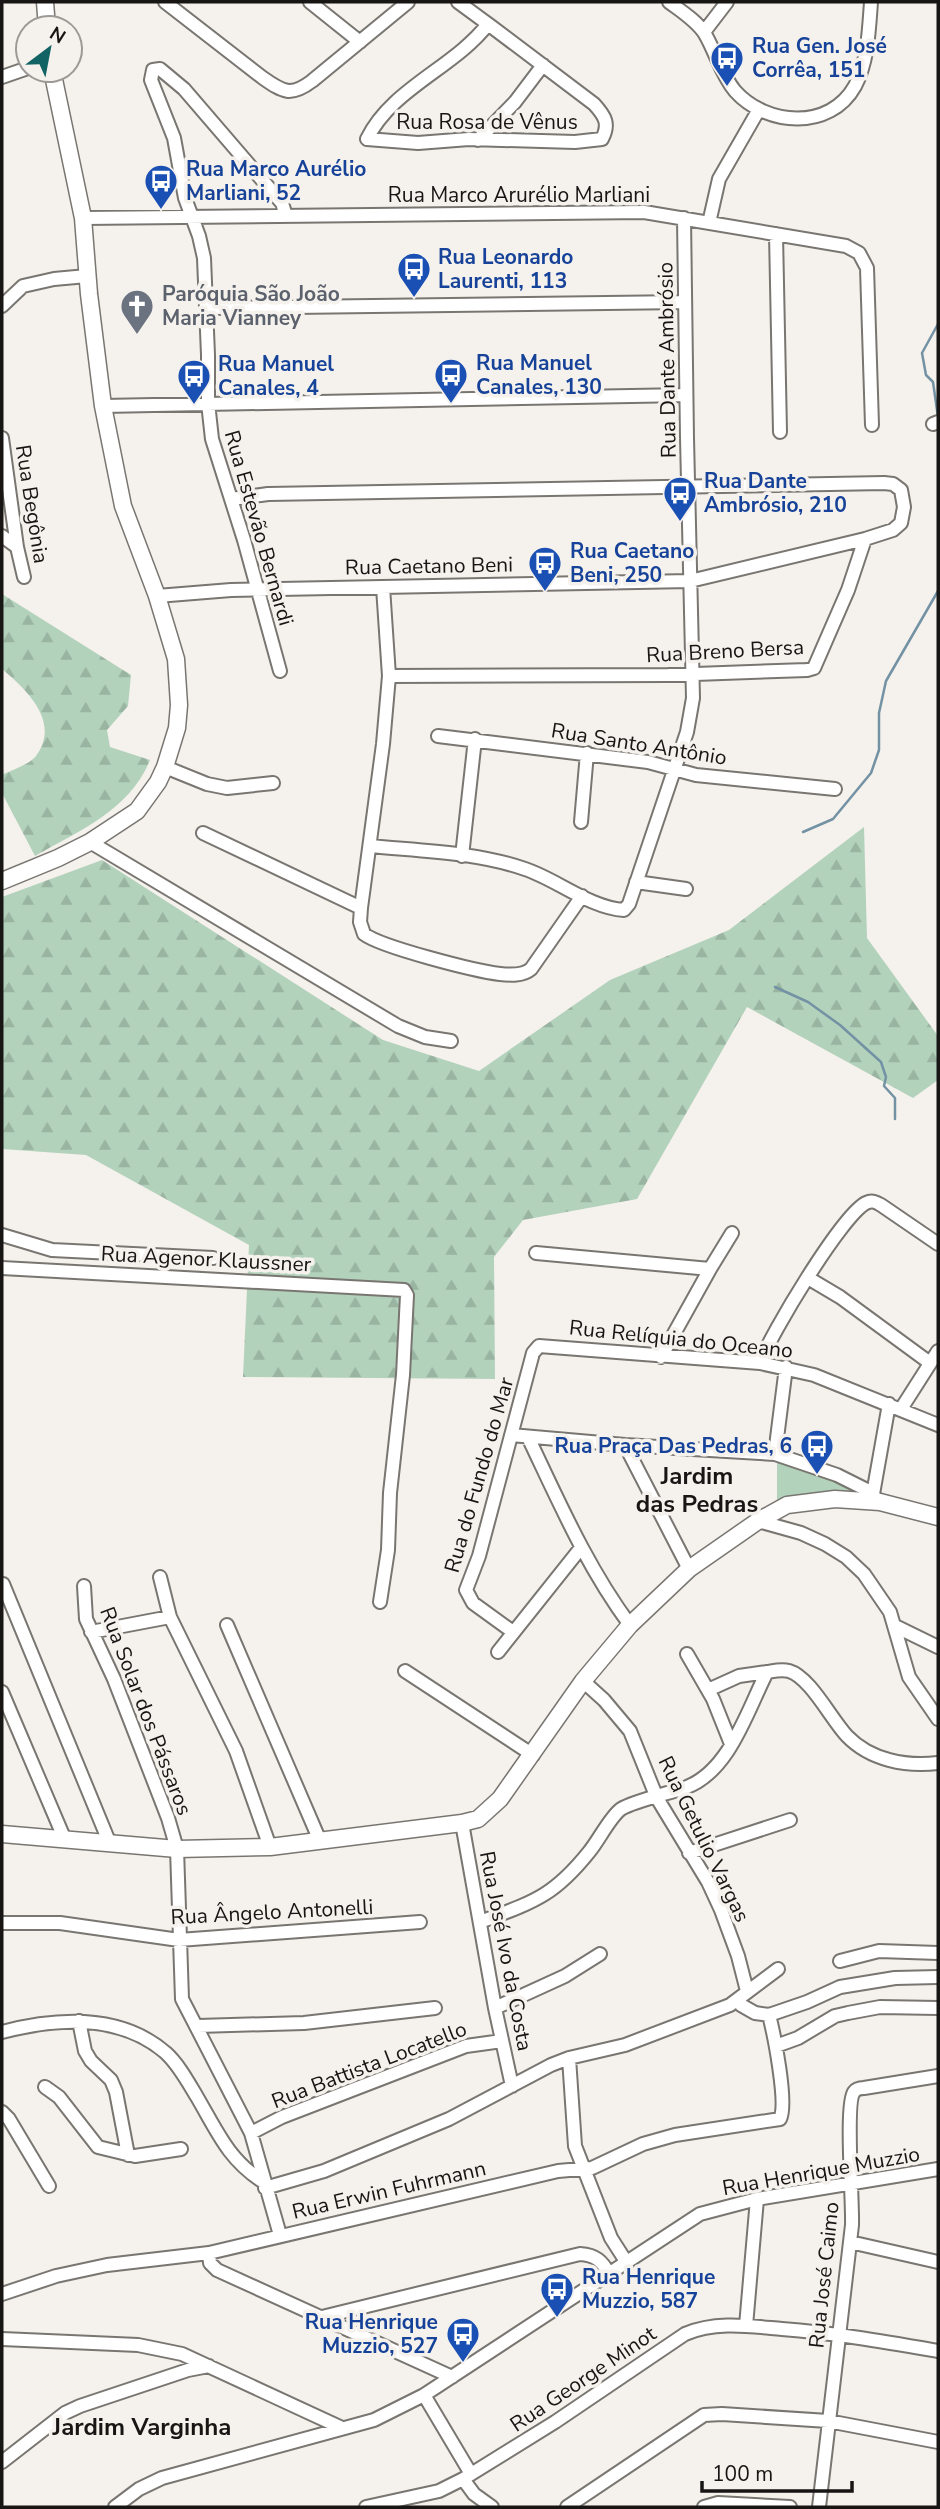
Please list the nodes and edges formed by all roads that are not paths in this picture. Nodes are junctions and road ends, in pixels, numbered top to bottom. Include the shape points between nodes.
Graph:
1 (165, 2) edge
2 (310, 2) edge
3 (408, 2) edge
4 (458, 2) edge
5 (669, 2) edge
6 (727, 2) edge
7 (872, 2) edge
8 (488, 24) junction
9 (704, 32) junction
10 (360, 42) junction
11 (543, 65) junction
12 (55, 84) edge
13 (758, 111) junction
14 (478, 140) junction
15 (286, 216) junction
16 (83, 218) junction
17 (193, 218) junction
18 (684, 218) junction
19 (709, 223) junction
20 (776, 234) junction
21 (87, 276) junction
22 (685, 302) junction
23 (2, 306) edge
24 (207, 308) junction
25 (686, 395) junction
26 (208, 403) junction
27 (103, 406) junction
28 (872, 425) dead end
29 (780, 432) dead end
30 (2, 438) edge
31 (688, 488) junction
32 (232, 499) junction
33 (2, 536) edge
34 (865, 539) junction
35 (18, 547) junction
36 (24, 577) dead end
37 (690, 581) junction
38 (383, 587) junction
39 (259, 590) junction
40 (157, 596) junction
41 (281, 671) dead end
42 (693, 673) junction
43 (389, 676) junction
44 (438, 736) dead end
45 (475, 739) junction
46 (587, 753) junction
47 (165, 766) junction
48 (675, 768) junction
49 (273, 783) dead end
50 (835, 789) dead end
51 (581, 822) dead end
52 (202, 833) dead end
53 (89, 842) junction
54 (370, 846) junction
55 (462, 856) junction
56 (2, 881) edge
57 (636, 882) junction
58 (686, 889) dead end
59 (582, 896) junction
60 (361, 908) junction
61 (452, 1041) dead end
62 (732, 1233) dead end
63 (2, 1235) edge
64 (938, 1244) edge
65 (54, 1250) junction
66 (536, 1253) dead end
67 (213, 1258) dead end
68 (2, 1268) edge
69 (710, 1269) junction
70 (52, 1271) junction
71 (808, 1278) junction
72 (536, 1348) joint
73 (938, 1351) edge
74 (661, 1357) junction
75 (760, 1363) junction
76 (930, 1363) junction
77 (786, 1367) junction
78 (895, 1407) junction
79 (938, 1425) edge
80 (511, 1436) junction
81 (528, 1437) junction
82 (625, 1446) junction
83 (775, 1454) junction
84 (876, 1498) junction
85 (938, 1517) edge
86 (758, 1521) junction
87 (580, 1549) junction
88 (689, 1569) junction
89 (160, 1577) dead end
90 (3, 1584) edge
91 (84, 1586) dead end
92 (380, 1602) dead end
93 (170, 1617) junction
94 (227, 1625) dead end
95 (630, 1625) junction
96 (895, 1626) junction
97 (513, 1632) junction
98 (91, 1633) junction
99 (938, 1647) edge
100 (498, 1653) dead end
101 (687, 1654) dead end
102 (405, 1671) dead end
103 (767, 1672) junction
104 (583, 1681) junction
105 (708, 1690) junction
106 (2, 1692) edge
107 (938, 1719) edge
108 (731, 1744) junction
109 (533, 1755) junction
110 (938, 1763) edge
111 (657, 1798) junction
112 (790, 1820) dead end
113 (462, 1823) junction
114 (2, 1832) edge
115 (65, 1840) junction
116 (320, 1841) junction
117 (110, 1844) junction
118 (270, 1847) junction
119 (177, 1849) junction
120 (689, 1853) junction
121 (420, 1922) dead end
122 (480, 1922) junction
123 (2, 1923) edge
124 (179, 1940) junction
125 (938, 1953) edge
126 (600, 1954) dead end
127 (840, 1961) dead end
128 (778, 1969) dead end
129 (938, 1977) edge
130 (742, 1996) junction
131 (435, 2008) dead end
132 (495, 2008) junction
133 (938, 2008) edge
134 (769, 2015) junction
135 (79, 2021) junction
136 (198, 2026) junction
137 (2, 2032) edge
138 (502, 2041) junction
139 (776, 2046) junction
140 (569, 2058) junction
141 (938, 2076) edge
142 (512, 2086) junction
143 (45, 2087) dead end
144 (2, 2112) edge
145 (251, 2133) junction
146 (181, 2149) dead end
147 (128, 2155) junction
148 (584, 2168) junction
149 (938, 2169) edge
150 (264, 2184) junction
151 (852, 2185) junction
152 (49, 2186) dead end
153 (758, 2199) junction
154 (280, 2235) junction
155 (850, 2242) junction
156 (209, 2253) junction
157 (938, 2262) edge
158 (627, 2263) junction
159 (610, 2274) junction
160 (2, 2294) edge
161 (321, 2317) junction
162 (746, 2326) junction
163 (838, 2333) junction
164 (8, 2339) edge
165 (2, 2348) edge
166 (938, 2351) edge
167 (209, 2366) junction
168 (452, 2377) junction
169 (424, 2395) junction
170 (828, 2421) junction
171 (342, 2428) junction
172 (938, 2442) edge
173 (2, 2462) edge
174 (467, 2477) junction
175 (393, 2505) edge
176 (116, 2507) edge
177 (366, 2507) edge
178 (492, 2507) edge
179 (567, 2507) edge
180 (704, 2507) edge
181 (790, 2507) edge
182 (819, 2507) edge

1 - 10 street via 263,78 290,92 301,89
2 - 10 street
3 - 10 street
4 - 8 street, Rua Rosa de Vênus
5 - 9 street
6 - 9 street
7 - 13 street via 865,58 848,96 835,107 803,119
8 - 11 street, Rua Rosa de Vênus
8 - 14 street, Rua Rosa de Vênus via 384,113 367,139 418,143
9 - 13 street via 723,72
11 - 14 street
11 - 14 street, Rua Rosa de Vênus via 603,113 607,126 602,139
12 - 16 main road
13 - 19 street via 719,178
15 - 17 street, Rua Marco Arurélio Marliani
15 - 17 street, Rua Estevão Bernardi via 282,202 219,128 177,81 156,68 151,80 174,138
15 - 18 street, Rua Marco Arurélio Marliani via 624,211
16 - 17 street, Rua Marco Arurélio Marliani
16 - 21 main road
17 - 24 street, Rua Estevão Bernardi via 204,258
18 - 19 street, Rua Marco Arurélio Marliani
18 - 22 street, Rua Dante Ambrósio
19 - 20 street, Rua Marco Arurélio Marliani
20 - 28 street, Rua Marco Arurélio Marliani via 846,246 864,260
20 - 29 street
21 - 23 street via 23,286
21 - 27 main road
22 - 24 street
22 - 25 street, Rua Dante Ambrósio
24 - 26 street, Rua Estevão Bernardi
25 - 26 street
25 - 31 street, Rua Dante Ambrósio
26 - 27 street
26 - 32 street, Rua Estevão Bernardi via 212,439
27 - 40 main road via 123,506
30 - 35 street, Rua Begônia
31 - 32 street via 268,494
31 - 34 street via 898,486 903,499 901,523
31 - 37 street, Rua Dante Ambrósio
32 - 39 street, Rua Estevão Bernardi
33 - 35 street
34 - 37 street, Rua Caetano Beni
34 - 42 street, Rua Breno Bersa via 814,668
35 - 36 street, Rua Begônia
37 - 38 street, Rua Caetano Beni
37 - 42 street, Rua Dante Ambrósio
38 - 39 street, Rua Caetano Beni
38 - 43 street
39 - 40 street, Rua Caetano Beni
39 - 41 street, Rua Estevão Bernardi
40 - 47 main road via 179,678 177,728
42 - 43 street, Rua Breno Bersa
42 - 48 street, Rua Dante Ambrósio via 691,719
43 - 54 street
44 - 45 street, Rua Santo Antônio
45 - 46 street, Rua Santo Antônio
45 - 55 street
46 - 48 street, Rua Santo Antônio
46 - 51 street
47 - 49 street via 228,788
47 - 53 main road via 136,811
48 - 50 street, Rua Santo Antônio via 696,775
48 - 57 street, Rua Dante Ambrósio
52 - 60 street
53 - 56 main road
53 - 61 street via 398,1026
54 - 55 street
54 - 60 street
55 - 59 street via 528,870
57 - 58 street
57 - 59 street, Rua Dante Ambrósio via 625,910
59 - 60 street via 528,972 518,974 449,962 369,938 362,931
62 - 69 street
63 - 65 street
64 - 71 street via 872,1202 854,1213
65 - 67 street
65 - 70 street
66 - 69 street
68 - 70 street, Rua Agenor Klaussner
69 - 74 street
70 - 92 street, Rua Agenor Klaussner via 392,1288 406,1293 403,1375
71 - 75 street
71 - 76 street
72 - 74 street, Rua Relíquia do Oceano via 547,1345
72 - 80 street, Rua do Fundo do Mar
73 - 76 street
74 - 75 street, Rua Relíquia do Oceano
75 - 77 street, Rua Relíquia do Oceano
76 - 78 street
77 - 78 street, Rua Relíquia do Oceano
77 - 83 street
78 - 79 street, Rua Relíquia do Oceano
78 - 84 street
80 - 81 street
80 - 97 street, Rua do Fundo do Mar via 466,1590 473,1603
81 - 82 street
81 - 87 street
82 - 83 street
82 - 88 street
83 - 84 street via 837,1475
84 - 85 main road
84 - 86 main road via 787,1505
86 - 88 main road
86 - 96 street via 811,1537 846,1557 864,1574
87 - 95 street
87 - 97 street
88 - 95 main road
89 - 93 street
90 - 117 street
91 - 98 street, Rua Solar dos Pássaros
93 - 98 street
93 - 118 street via 236,1751
94 - 116 street
95 - 104 main road
96 - 99 street
96 - 107 street via 909,1676
97 - 100 street
98 - 119 street, Rua Solar dos Pássaros via 114,1679
101 - 105 street
102 - 109 street
103 - 105 street via 739,1675
103 - 108 street
103 - 110 street via 796,1675 847,1735 871,1753 889,1761
104 - 109 main road
104 - 111 street, Rua Getulio Vargas via 630,1731
105 - 108 street
106 - 115 street
108 - 111 street via 722,1761 699,1781
109 - 113 main road via 488,1812
111 - 120 street, Rua Getulio Vargas
111 - 122 street via 618,1812 578,1866 547,1895
112 - 120 street
113 - 116 main road
113 - 122 street, Rua José Ivo da Costa
114 - 115 main road
115 - 117 main road
116 - 118 main road
117 - 119 main road
118 - 119 main road
119 - 124 street, Rua Solar dos Pássaros
120 - 130 street, Rua Getulio Vargas via 722,1910 738,1956
121 - 124 street, Rua Ângelo Antonelli
122 - 132 street, Rua José Ivo da Costa
123 - 124 street, Rua Ângelo Antonelli via 60,1923
124 - 136 street, Rua Solar dos Pássaros via 182,1999
125 - 127 street via 879,1951
126 - 132 street via 565,1976
128 - 130 street
129 - 134 street via 840,1987
130 - 134 street via 741,2005
130 - 140 street via 625,2045
131 - 136 street via 304,2024
132 - 138 street, Rua José Ivo da Costa
133 - 139 street via 860,2010 835,2016
134 - 139 street
135 - 137 street via 50,2021
135 - 147 street via 91,2062 111,2080 116,2092
135 - 150 street via 123,2031 167,2054 237,2161
136 - 145 street, Rua Solar dos Pássaros
138 - 142 street, Rua José Ivo da Costa
138 - 145 street, Rua Battista Locatello via 466,2046
139 - 148 street, Rua Erwin Fuhrmann via 782,2117 675,2134
140 - 142 street
140 - 148 street via 575,2146
141 - 151 street, Rua José Caimo via 854,2091
142 - 150 street via 449,2119 324,2171
143 - 147 street via 60,2097 96,2146
144 - 152 street
145 - 150 street, Rua Solar dos Pássaros
146 - 147 street
148 - 154 street, Rua Erwin Fuhrmann
148 - 158 street via 611,2238
149 - 151 street, Rua Henrique Muzzio
150 - 154 street, Rua Solar dos Pássaros
151 - 153 street, Rua Henrique Muzzio
151 - 155 street, Rua José Caimo
153 - 158 street, Rua Henrique Muzzio via 700,2214
153 - 162 street
154 - 156 street, Rua Erwin Fuhrmann
155 - 157 street
155 - 163 street, Rua José Caimo
156 - 160 street, Rua Erwin Fuhrmann via 107,2265
156 - 161 street via 217,2270
158 - 159 street, Rua Henrique Muzzio
159 - 161 street via 602,2261 580,2254
159 - 168 street, Rua Henrique Muzzio
161 - 168 street
162 - 163 street, Rua George Minot
162 - 174 street, Rua George Minot via 719,2325 685,2334
163 - 166 street, Rua George Minot
163 - 170 street, Rua José Caimo
164 - 165 street
164 - 167 street via 138,2345 182,2354
167 - 171 street
167 - 173 street via 80,2406
168 - 169 street, Rua Henrique Muzzio
169 - 171 street, Rua Henrique Muzzio via 374,2420
169 - 174 street
170 - 172 street
170 - 179 street via 704,2415
170 - 182 street, Rua José Caimo
171 - 176 street, Rua Henrique Muzzio via 162,2478
174 - 175 street, Rua George Minot
174 - 178 street via 474,2494
175 - 177 street, Rua George Minot
180 - 181 street via 718,2503

